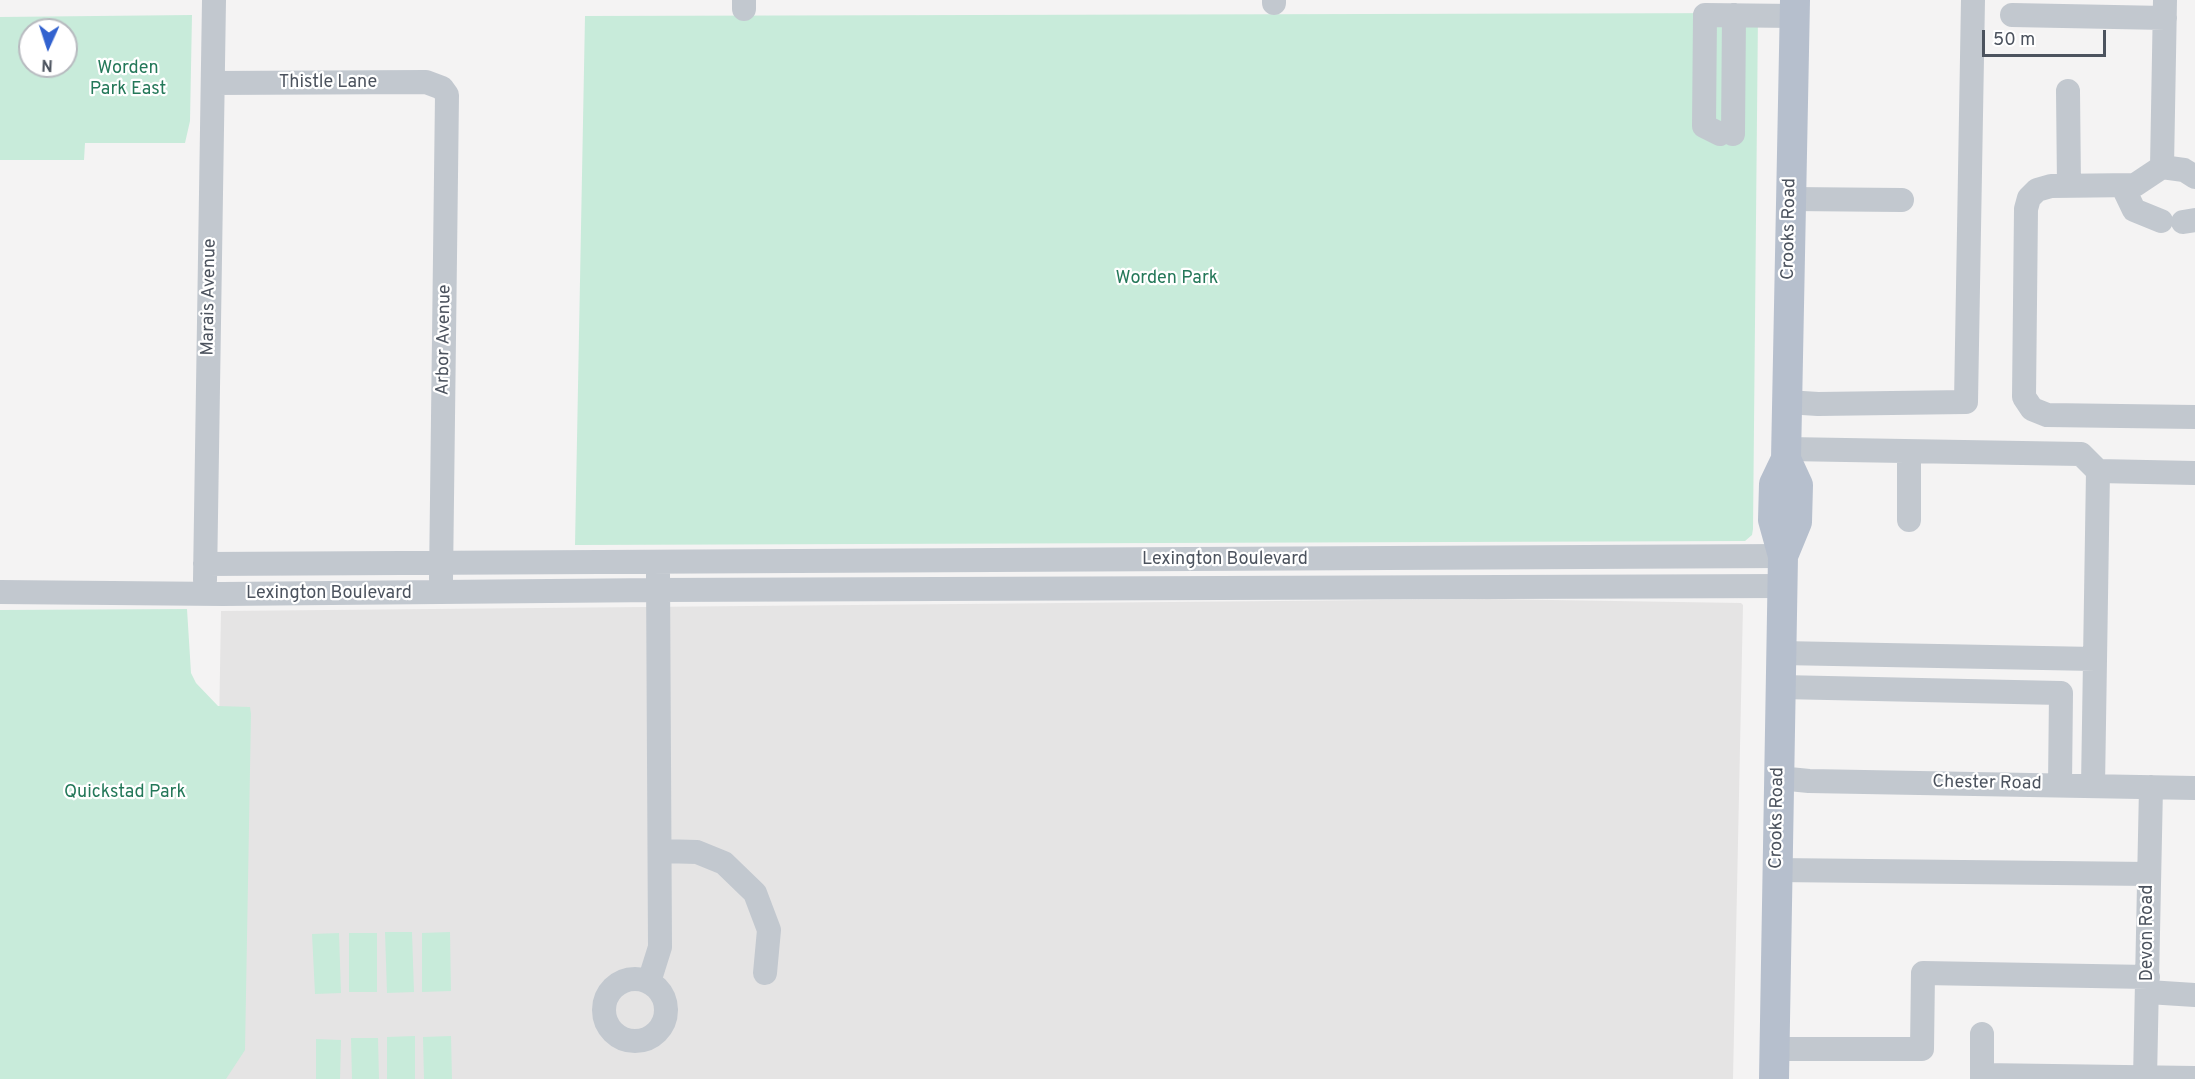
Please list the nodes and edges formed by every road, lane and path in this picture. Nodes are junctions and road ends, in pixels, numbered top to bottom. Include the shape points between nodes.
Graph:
1 (214, 0) edge
2 (1973, 0) edge
3 (1795, 8) edge
4 (2165, 9) edge
5 (2012, 15) dead end
6 (213, 83) junction
7 (442, 88) joint
8 (2068, 91) dead end
9 (1726, 134) dead end
10 (2162, 167) junction
11 (2195, 177) edge
12 (2069, 186) junction
13 (2123, 187) junction
14 (1791, 199) junction
15 (1902, 200) dead end
16 (2180, 221) edge
17 (1787, 402) junction
18 (2195, 417) edge
19 (1909, 452) junction
20 (1787, 454) junction
21 (2098, 471) junction
22 (2195, 473) edge
23 (1909, 520) dead end
24 (1783, 556) junction
25 (1540, 557) junction
26 (1692, 557) junction
27 (1359, 560) junction
28 (813, 561) junction
29 (991, 561) junction
30 (1091, 561) junction
31 (658, 562) junction
32 (205, 564) junction
33 (441, 564) junction
34 (1694, 586) junction
35 (1783, 586) junction
36 (1527, 587) junction
37 (1358, 588) junction
38 (991, 589) junction
39 (658, 590) junction
40 (814, 590) junction
41 (1091, 590) junction
42 (0, 592) edge
43 (204, 593) junction
44 (441, 594) junction
45 (1781, 653) junction
46 (2095, 659) junction
47 (1781, 687) junction
48 (1779, 778) junction
49 (2060, 785) junction
50 (2093, 786) junction
51 (2151, 787) junction
52 (2195, 788) edge
53 (661, 851) junction
54 (1776, 870) junction
55 (2149, 874) junction
56 (765, 973) dead end
57 (649, 982) dead end
58 (2148, 985) junction
59 (2195, 995) edge
60 (1982, 1034) dead end
61 (1774, 1049) junction
62 (1982, 1077) edge
63 (2145, 1078) edge
64 (2195, 1078) edge
65 (1774, 1079) edge

1 - 6 street, Marais Avenue
2 - 17 street via 1966,402
3 - 9 street via 1705,15 1704,126
3 - 14 main road, Crooks Road
4 - 5 street
4 - 10 street
6 - 7 street, Thistle Lane via 426,82
6 - 32 street, Marais Avenue
7 - 33 street, Arbor Avenue via 449,103
8 - 12 street
10 - 11 street via 2184,170
10 - 13 street via 2147,180
12 - 13 street
12 - 18 street via 2037,190 2026,209 2024,397 2032,409 2047,415
13 - 16 street via 2134,210
14 - 15 street
14 - 17 main road, Crooks Road
17 - 20 main road, Crooks Road
19 - 20 street
19 - 21 street via 2081,454
19 - 23 street
20 - 24 main road, Crooks Road via 1774,484 1773,520
21 - 22 street
21 - 46 street
24 - 26 street, Lexington Boulevard
24 - 35 main road, Crooks Road
25 - 26 street, Lexington Boulevard
25 - 27 street, Lexington Boulevard
25 - 36 street
26 - 34 street
27 - 30 street, Lexington Boulevard
27 - 37 street
28 - 29 street, Lexington Boulevard
28 - 31 street, Lexington Boulevard
28 - 40 street
29 - 30 street, Lexington Boulevard
29 - 38 street
30 - 41 street
31 - 33 street, Lexington Boulevard
31 - 39 street
32 - 33 street, Lexington Boulevard
32 - 43 street, Marais Avenue
33 - 44 street, Arbor Avenue
34 - 35 street, Lexington Boulevard
34 - 36 street, Lexington Boulevard
35 - 45 main road, Crooks Road
36 - 37 street, Lexington Boulevard
37 - 41 street, Lexington Boulevard
38 - 40 street, Lexington Boulevard
38 - 41 street, Lexington Boulevard
39 - 40 street, Lexington Boulevard
39 - 44 street, Lexington Boulevard
39 - 53 street
42 - 43 street, Lexington Boulevard
43 - 44 street, Lexington Boulevard
45 - 46 street
45 - 47 main road, Crooks Road
46 - 50 street
47 - 48 main road, Crooks Road
47 - 49 street via 2061,693
48 - 49 street, Chester Road
48 - 54 main road, Crooks Road
49 - 50 street, Chester Road
50 - 51 street, Chester Road
51 - 52 street, Chester Road
51 - 55 street, Devon Road
53 - 56 street via 698,852 724,863 755,892 769,930
53 - 57 street via 660,947
54 - 55 street
54 - 61 main road, Crooks Road
55 - 58 street, Devon Road
58 - 59 street
58 - 61 street via 1923,973 1922,1049
58 - 63 street, Devon Road
60 - 62 street
61 - 65 main road, Crooks Road
62 - 63 street
63 - 64 street

